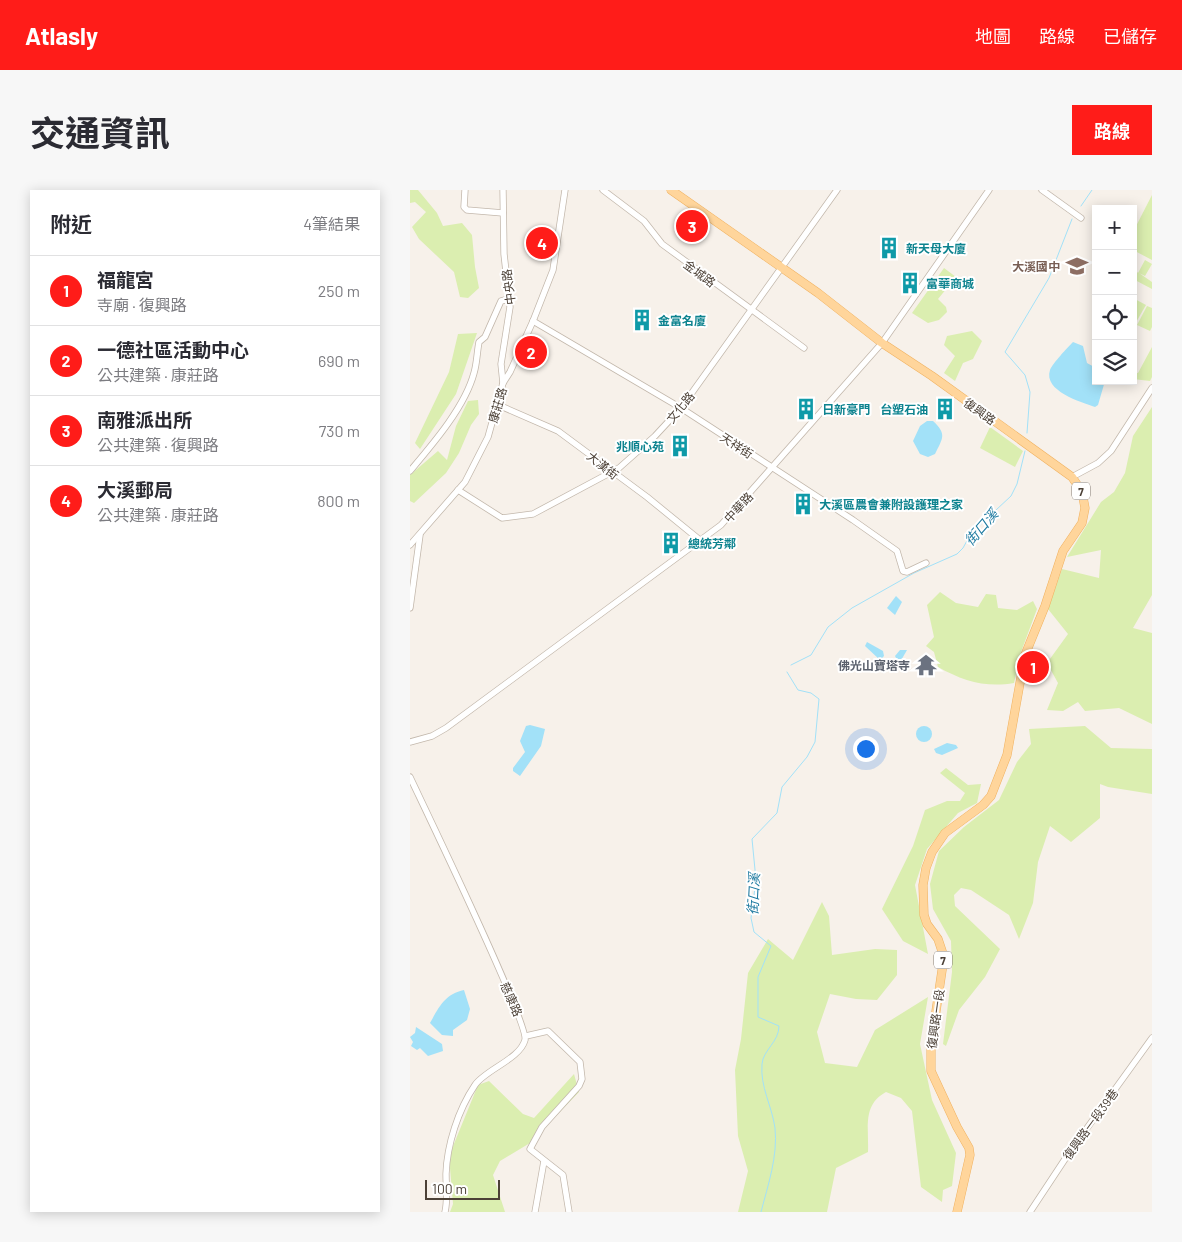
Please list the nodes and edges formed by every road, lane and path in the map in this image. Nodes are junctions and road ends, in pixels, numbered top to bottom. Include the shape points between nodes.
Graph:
1 (465, 190) edge
2 (503, 190) edge
3 (565, 190) edge
4 (603, 190) edge
5 (672, 190) edge
6 (838, 190) edge
7 (989, 190) edge
8 (1042, 190) edge
9 (503, 213) junction
10 (1081, 218) dead end
11 (782, 268) junction
12 (509, 299) junction
13 (750, 310) junction
14 (533, 321) junction
15 (882, 343) junction
16 (804, 348) dead end
17 (503, 383) junction
18 (1152, 388) edge
19 (496, 404) junction
20 (680, 408) junction
21 (774, 468) junction
22 (410, 471) edge
23 (611, 472) junction
24 (1072, 477) junction
25 (458, 490) junction
26 (421, 533) junction
27 (701, 541) junction
28 (410, 545) edge
29 (926, 563) dead end
30 (410, 608) edge
31 (1011, 729) joint
32 (410, 742) edge
33 (410, 777) edge
34 (526, 1036) junction
35 (1152, 1038) edge
36 (544, 1161) junction
37 (445, 1212) edge
38 (535, 1212) edge
39 (569, 1212) edge
40 (957, 1212) edge
41 (1030, 1212) edge

1 - 9 street via 464,207 467,210
2 - 9 street, 中央路
3 - 14 street, 康莊路 via 553,270
4 - 13 street, 金城路 via 644,221 662,244
5 - 11 main road, 復興路 / 7
6 - 11 street, 文化路
7 - 15 street, 中華路
8 - 10 street
9 - 12 street, 中央路
11 - 13 street, 文化路
11 - 15 main road, 復興路 / 7
12 - 17 street, 中央路 via 510,321 501,364
12 - 22 street via 501,301 485,338 479,342 474,374 463,398
13 - 16 street, 金城路
13 - 20 street, 文化路
14 - 17 street, 康莊路
14 - 20 street, 天祥街
15 - 21 street, 中華路
15 - 24 main road, 復興路 / 7
17 - 19 street, 康莊路
18 - 24 street via 1111,451 1098,463
19 - 23 street, 大漢街 via 558,431
19 - 25 street, 康莊路 via 488,436
20 - 21 street, 天祥街
20 - 23 street, 文化路 via 655,436
21 - 27 street, 中華路 via 721,525
21 - 29 street, 天祥街 via 897,551 903,571
23 - 25 street, 文化路 via 533,514 510,518 502,518
23 - 27 street, 大漢街
24 - 31 main road, 復興路 / 7 via 1082,492 1085,508 1082,523 1063,550 1025,655
25 - 26 street, 康莊路
26 - 28 street, 康莊路
26 - 30 street
27 - 32 street, 中華路 via 446,728
31 - 40 main road, 復興路一段 / 7 via 1007,755 991,796 945,833 932,852 924,885 924,915 944,957 931,1045 931,1071 970,1155
33 - 34 street, 慈康路 via 493,956
34 - 36 street via 548,1031 580,1062 582,1078 579,1086 542,1127 530,1149
34 - 37 street via 517,1051 476,1083 464,1106 449,1149
35 - 41 street, 復興路一段39巷
36 - 38 street
36 - 39 street via 563,1175

